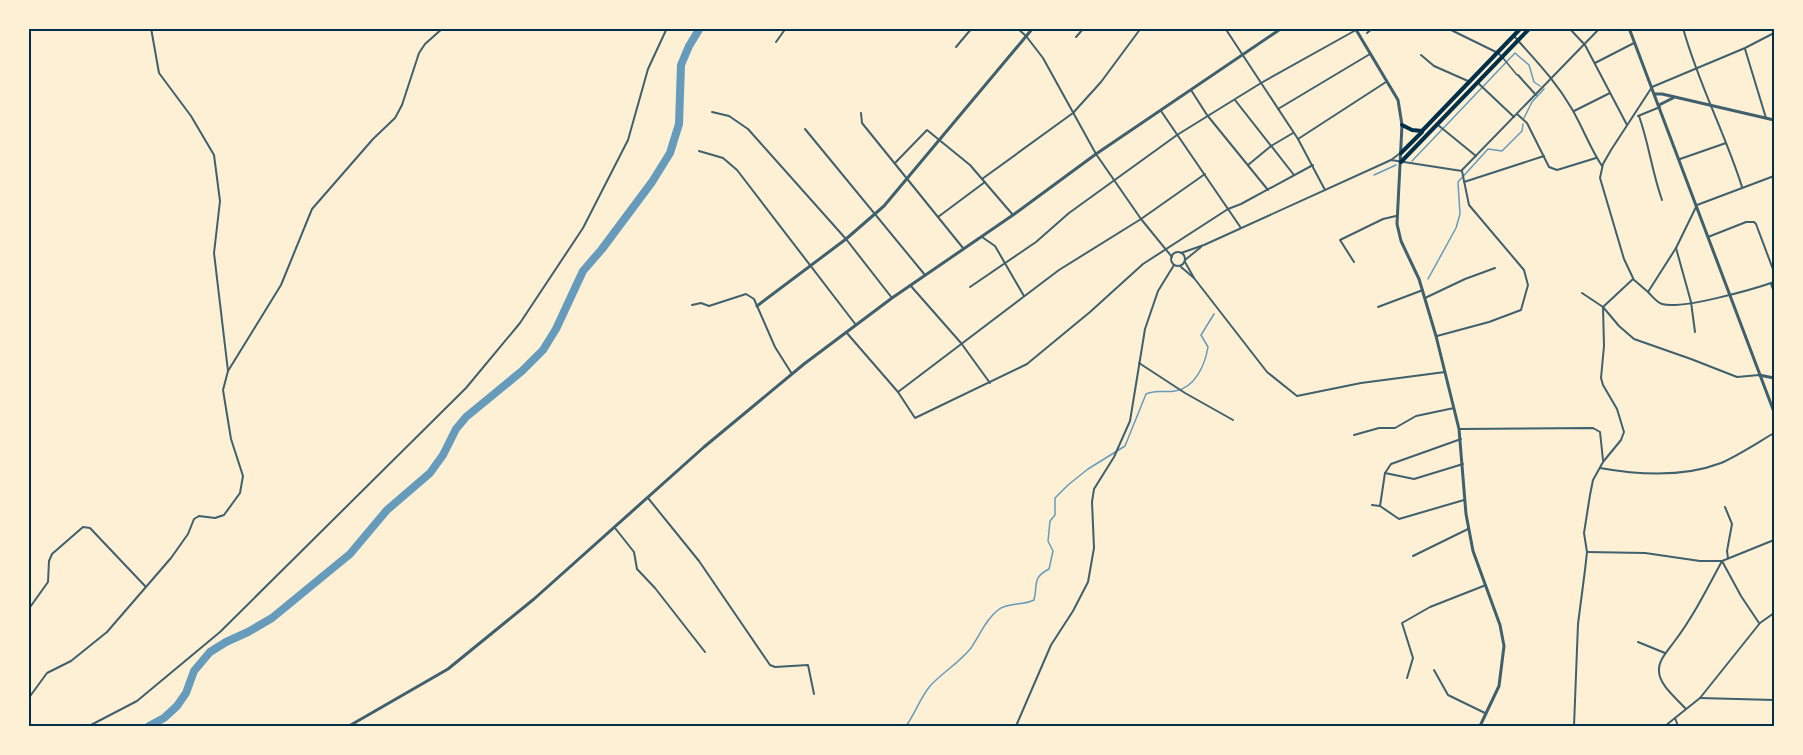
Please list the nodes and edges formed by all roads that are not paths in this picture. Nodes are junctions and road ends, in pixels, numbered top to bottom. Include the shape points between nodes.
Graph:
1 (151, 28) edge
2 (443, 28) edge
3 (667, 28) edge
4 (786, 28) edge
5 (972, 28) edge
6 (1017, 28) edge
7 (1033, 28) edge
8 (1084, 28) edge
9 (1141, 28) edge
10 (1225, 28) edge
11 (1282, 28) edge
12 (1373, 28) edge
13 (1447, 28) edge
14 (1521, 28) edge
15 (1530, 28) edge
16 (1569, 28) edge
17 (1600, 28) edge
18 (1629, 28) edge
19 (1683, 28) edge
20 (1355, 29) edge
21 (1774, 30) edge
22 (1367, 33) dead end
23 (1026, 36) junction
24 (1514, 36) junction
25 (1076, 37) dead end
26 (1518, 41) junction
27 (776, 42) dead end
28 (1634, 43) junction
29 (1585, 45) junction
30 (956, 47) dead end
31 (1745, 48) junction
32 (1498, 53) junction
33 (1370, 54) junction
34 (1243, 55) junction
35 (1421, 55) dead end
36 (1504, 59) junction
37 (1595, 63) junction
38 (1696, 70) junction
39 (1518, 75) joint
40 (1552, 78) junction
41 (1386, 81) junction
42 (1469, 82) junction
43 (1261, 83) junction
44 (1479, 84) junction
45 (1652, 87) junction
46 (1191, 90) junction
47 (1610, 93) junction
48 (1654, 94) junction
49 (1536, 95) junction
50 (1673, 98) junction
51 (1234, 99) junction
52 (1659, 106) junction
53 (1712, 106) junction
54 (1278, 109) junction
55 (1161, 111) junction
56 (1574, 111) junction
57 (712, 112) dead end
58 (861, 113) dead end
59 (1073, 113) junction
60 (1517, 114) junction
61 (1208, 115) junction
62 (1637, 116) junction
63 (1514, 117) junction
64 (1766, 118) junction
65 (1774, 121) edge
66 (1627, 124) junction
67 (1402, 125) junction
68 (1440, 127) junction
69 (805, 129) dead end
70 (1422, 131) junction
71 (1293, 133) junction
72 (1177, 135) junction
73 (1298, 139) junction
74 (940, 141) junction
75 (1726, 143) junction
76 (1271, 146) junction
77 (699, 151) dead end
78 (1401, 153) junction
79 (1096, 154) junction
80 (1476, 156) junction
81 (1544, 156) junction
82 (1596, 157) junction
83 (1680, 159) junction
84 (1391, 160) junction
85 (1401, 162) junction
86 (895, 163) junction
87 (1248, 165) junction
88 (1313, 165) junction
89 (1602, 166) junction
90 (1462, 171) junction
91 (1205, 174) junction
92 (1294, 175) junction
93 (1774, 176) edge
94 (908, 179) junction
95 (1464, 179) junction
96 (1114, 180) junction
97 (984, 181) junction
98 (1742, 187) junction
99 (1268, 190) junction
100 (1325, 190) junction
101 (1662, 200) dead end
102 (1697, 205) junction
103 (1228, 209) junction
104 (876, 214) junction
105 (1013, 215) junction
106 (1397, 216) junction
107 (938, 217) junction
108 (1141, 219) junction
109 (1241, 228) junction
110 (982, 237) junction
111 (1708, 237) junction
112 (846, 239) junction
113 (1204, 245) junction
114 (963, 248) junction
115 (1676, 248) junction
116 (1165, 250) junction
117 (1181, 253) junction
118 (1172, 257) junction
119 (1185, 261) junction
120 (1354, 262) dead end
121 (1005, 263) junction
122 (1174, 264) junction
123 (811, 265) junction
124 (1180, 266) junction
125 (1496, 268) dead end
126 (1774, 272) edge
127 (925, 275) junction
128 (1194, 278) junction
129 (1633, 279) junction
130 (1773, 282) edge
131 (910, 285) junction
132 (970, 287) dead end
133 (1423, 290) junction
134 (1648, 292) junction
135 (1774, 292) edge
136 (1582, 293) dead end
137 (1729, 295) junction
138 (1024, 296) junction
139 (892, 298) junction
140 (1425, 298) junction
141 (1691, 302) junction
142 (692, 305) dead end
143 (757, 306) junction
144 (1603, 307) junction
145 (1378, 308) dead end
146 (856, 325) junction
147 (846, 332) junction
148 (1695, 332) dead end
149 (1436, 336) junction
150 (961, 344) junction
151 (1139, 363) junction
152 (228, 371) junction
153 (1445, 372) junction
154 (792, 374) junction
155 (1759, 375) junction
156 (1774, 378) edge
157 (990, 383) junction
158 (898, 392) junction
159 (1454, 408) junction
160 (1774, 412) edge
161 (1233, 420) dead end
162 (1459, 429) junction
163 (1774, 434) edge
164 (1354, 435) dead end
165 (1461, 439) junction
166 (1603, 462) junction
167 (1463, 464) junction
168 (1599, 468) junction
169 (1385, 473) junction
170 (648, 498) junction
171 (1465, 500) junction
172 (1372, 505) dead end
173 (1380, 506) junction
174 (1725, 507) dead end
175 (615, 528) junction
176 (1468, 529) junction
177 (1774, 540) edge
178 (1587, 552) junction
179 (1413, 556) dead end
180 (1728, 558) junction
181 (1722, 561) junction
182 (1486, 585) junction
183 (145, 586) junction
184 (28, 610) edge
185 (1774, 613) edge
186 (1760, 623) junction
187 (1638, 642) dead end
188 (705, 652) dead end
189 (1665, 653) junction
190 (1434, 670) dead end
191 (1407, 678) dead end
192 (813, 694) dead end
193 (1700, 698) junction
194 (28, 699) edge
195 (1774, 700) edge
196 (1686, 709) junction
197 (1486, 713) junction
198 (1675, 718) junction
199 (89, 726) edge
200 (349, 726) edge
201 (1016, 726) edge
202 (1480, 726) edge
203 (1574, 726) edge
204 (1665, 726) edge
205 (1678, 726) edge

1 - 152 street via 159,74 214,155 220,201 214,253
2 - 152 street via 419,53 395,118 312,209 281,285
3 - 199 street via 646,76 628,140 583,228 520,323 466,388 220,632 137,701
4 - 27 street
5 - 30 street
6 - 23 street
7 - 23 street
8 - 25 street
9 - 59 street
10 - 34 street
11 - 34 street
12 - 22 street
13 - 32 street
14 - 24 main road
15 - 26 main road
16 - 29 street
17 - 29 street
18 - 28 street
19 - 38 street
20 - 33 street
20 - 43 street
21 - 31 street
23 - 59 street
23 - 74 street
24 - 26 street
24 - 32 main road
26 - 36 main road
26 - 40 street
28 - 37 street
28 - 45 street
29 - 37 street
29 - 40 street
31 - 38 street
31 - 64 street
32 - 36 street
32 - 42 main road
33 - 41 street
33 - 54 street
34 - 43 street
34 - 46 street
35 - 42 street via 1434,66
36 - 39 street
36 - 44 main road
37 - 47 street
38 - 45 street
38 - 53 street
39 - 49 street
40 - 49 street
40 - 56 street
41 - 67 street via 1398,100
41 - 73 street
42 - 70 main road
43 - 51 street
43 - 54 street
44 - 63 street
44 - 68 main road
45 - 48 street
45 - 62 street
46 - 55 street
46 - 61 street
47 - 56 street
47 - 66 street
48 - 50 street
48 - 52 street
49 - 60 street
50 - 52 street
50 - 53 street
51 - 61 street
51 - 76 street
52 - 62 street
52 - 83 street
53 - 64 street
53 - 75 street
54 - 71 street
55 - 72 street
55 - 79 street
56 - 82 street
57 - 112 street via 729,116 748,129
58 - 86 street via 862,123
59 - 79 street
59 - 97 street
60 - 63 street
60 - 81 street via 1527,123
61 - 72 street
61 - 87 street
62 - 66 street
62 - 101 street via 1647,138
63 - 80 street
64 - 65 street
66 - 89 street
67 - 70 main road
67 - 78 street
68 - 80 street
68 - 85 main road
69 - 104 street
70 - 78 main road
71 - 73 street
71 - 76 street
72 - 91 street
72 - 96 street
73 - 88 street
74 - 86 street via 927,130
74 - 94 street
74 - 97 street
75 - 83 street
75 - 98 street
76 - 87 street
76 - 92 street
77 - 123 street via 730,163
78 - 84 street
78 - 85 street
79 - 96 street
79 - 105 street
80 - 90 street
81 - 82 street via 1557,170
81 - 95 street
82 - 89 street
83 - 102 street
84 - 85 street
84 - 100 street
85 - 90 street
85 - 106 street
86 - 94 street
87 - 99 street
88 - 92 street
88 - 100 street
89 - 129 street via 1600,177
90 - 95 street
91 - 103 street
91 - 108 street
92 - 99 street
93 - 98 street
94 - 104 street
94 - 107 street
95 - 149 street via 1469,205 1524,270 1528,285 1521,310
96 - 108 street
96 - 121 street
97 - 105 street
97 - 107 street
98 - 102 street
99 - 103 street
100 - 109 street
102 - 111 street
102 - 115 street
103 - 109 street
103 - 116 street
104 - 112 street
104 - 127 street
105 - 110 street
106 - 120 street via 1340,240
106 - 133 street via 1401,241
107 - 114 street
108 - 116 street
108 - 138 street
109 - 113 street
110 - 114 street
110 - 121 street via 995,246
111 - 126 street via 1750,220 1754,222
111 - 137 street
112 - 123 street
112 - 139 street
113 - 117 street
113 - 119 street
114 - 127 street
115 - 134 street
115 - 141 street
116 - 118 street
116 - 157 street via 1131,274 1027,364
117 - 118 street
117 - 119 street
118 - 122 street
119 - 124 street
119 - 128 street
121 - 132 street
121 - 138 street
122 - 124 street
122 - 151 street via 1158,291
123 - 143 street
123 - 146 street
124 - 128 street
125 - 140 street
127 - 131 street
128 - 153 street via 1267,372 1297,396
129 - 134 street
129 - 144 street
130 - 135 street
130 - 137 street
131 - 139 street
131 - 150 street
133 - 140 street
133 - 145 street
134 - 141 street via 1664,304
136 - 144 street
137 - 141 street
137 - 155 street
138 - 150 street
139 - 146 street
140 - 149 street
141 - 148 street
142 - 143 street via 709,306 746,294
143 - 154 street
144 - 155 street via 1634,339 1737,377
144 - 166 street via 1601,378 1617,409 1623,432
146 - 147 street
147 - 154 street
147 - 158 street
149 - 153 street
150 - 157 street
150 - 158 street
151 - 161 street
151 - 201 street via 1130,421 1094,489 1094,548 1088,582 1051,645
152 - 183 street via 223,390 231,440 242,473 242,489 225,515 194,519 171,558
153 - 159 street
154 - 170 street
155 - 156 street
155 - 160 street
157 - 158 street via 915,418
159 - 162 street
159 - 164 street via 1416,416 1395,428
162 - 165 street
162 - 166 street via 1593,428 1600,432
163 - 168 street via 1721,462 1689,471 1657,474
165 - 167 street
165 - 169 street via 1395,461
166 - 168 street
167 - 169 street via 1414,479
167 - 171 street
168 - 178 street via 1593,480 1584,532
169 - 173 street
170 - 175 street
170 - 192 street via 699,561 770,665 808,664
171 - 173 street via 1399,519
171 - 176 street
172 - 173 street
174 - 180 street via 1732,524
175 - 188 street via 634,552 637,568
175 - 200 street via 448,669
176 - 179 street
176 - 182 street
177 - 180 street
178 - 181 street
178 - 203 street via 1578,624
180 - 181 street
181 - 186 street
181 - 189 street via 1686,626
182 - 191 street via 1402,623 1413,658
182 - 197 street via 1504,646 1498,686
183 - 184 street via 90,528 83,526 52,554 48,582
183 - 194 street via 107,632 71,661 47,673
185 - 186 street
186 - 193 street
187 - 189 street
189 - 196 street via 1659,674
190 - 197 street via 1448,695
193 - 195 street
193 - 196 street
196 - 198 street
197 - 202 street
198 - 204 street
198 - 205 street

